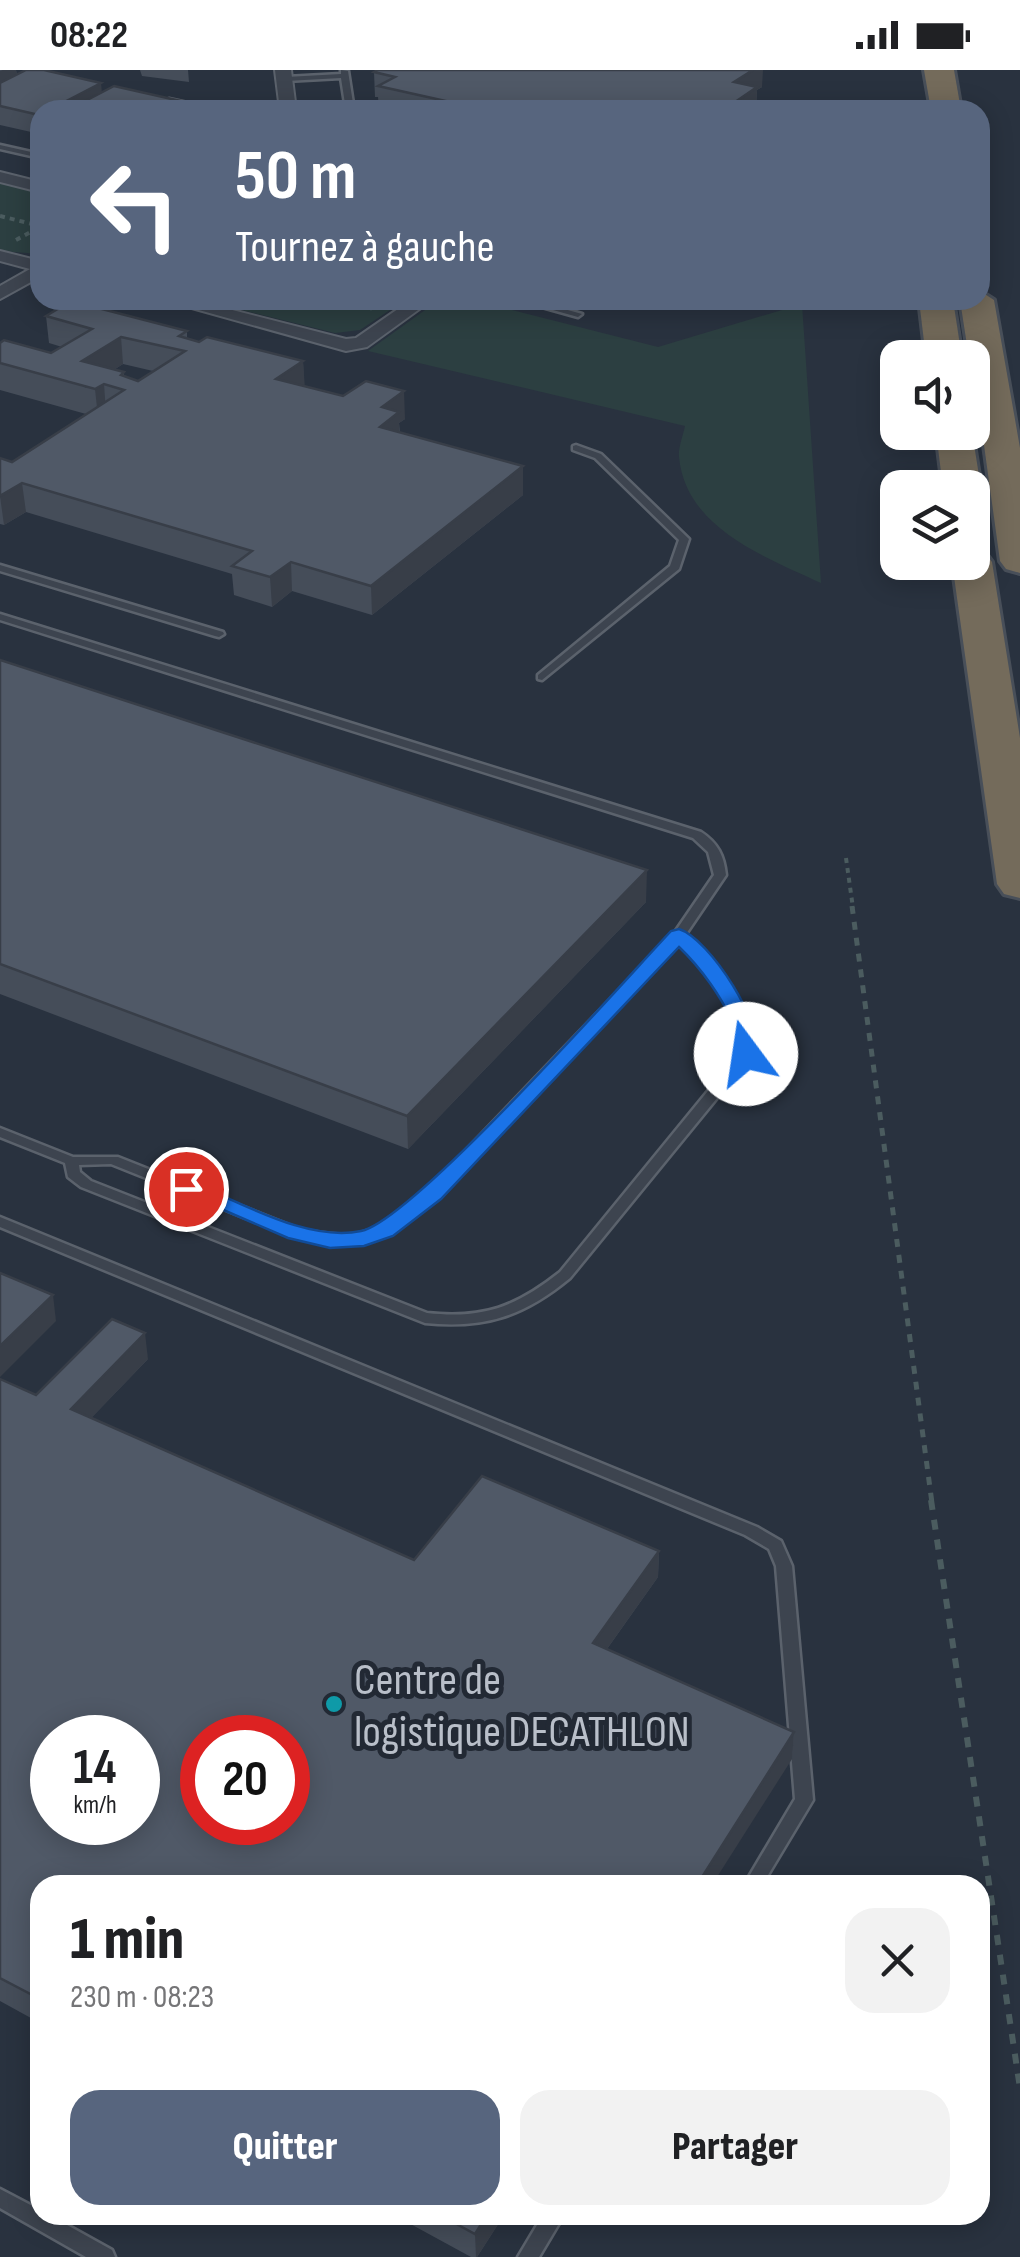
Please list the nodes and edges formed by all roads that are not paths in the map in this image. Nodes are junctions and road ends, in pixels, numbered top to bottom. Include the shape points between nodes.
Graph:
1 (940, 70) edge
2 (344, 73) edge
3 (284, 75) edge
4 (150, 96) edge
5 (166, 100) edge
6 (287, 100) edge
7 (348, 100) edge
8 (944, 100) edge
9 (0, 147) edge
10 (30, 154) edge
11 (0, 177) edge
12 (30, 184) edge
13 (0, 256) edge
14 (30, 265) edge
15 (30, 274) edge
16 (0, 294) edge
17 (211, 310) edge
18 (409, 310) edge
19 (562, 310) edge
20 (937, 310) edge
21 (979, 310) edge
22 (578, 314) dead end
23 (942, 340) edge
24 (576, 448) dead end
25 (1020, 560) edge
26 (0, 568) edge
27 (975, 580) edge
28 (0, 617) edge
29 (219, 634) dead end
30 (542, 676) dead end
31 (1020, 884) edge
32 (679, 936) junction
33 (0, 1132) edge
34 (71, 1162) junction
35 (0, 1222) edge
36 (759, 1875) edge
37 (0, 2198) edge
38 (30, 2215) edge
39 (48, 2225) edge
40 (548, 2225) edge
41 (105, 2257) edge
42 (528, 2257) edge

1 - 8 highway
2 - 3 lane
2 - 7 lane
3 - 6 street
4 - 5 lane
9 - 10 lane
11 - 12 street
13 - 14 street
15 - 16 street
17 - 18 street via 346,345 360,344
19 - 22 lane
20 - 23 highway
21 - 25 highway
24 - 30 lane via 598,456 684,539 675,568
26 - 29 lane
27 - 31 highway
28 - 32 lane via 710,842 720,875
32 - 34 lane via 432,1194 409,1216 364,1238 296,1233 113,1160
32 - 34 lane via 734,1006 747,1031 746,1054 565,1275 512,1312 483,1322 425,1318 86,1184
33 - 34 lane
35 - 36 lane via 775,1545 784,1566 804,1800
37 - 38 lane
39 - 41 lane
40 - 42 lane

